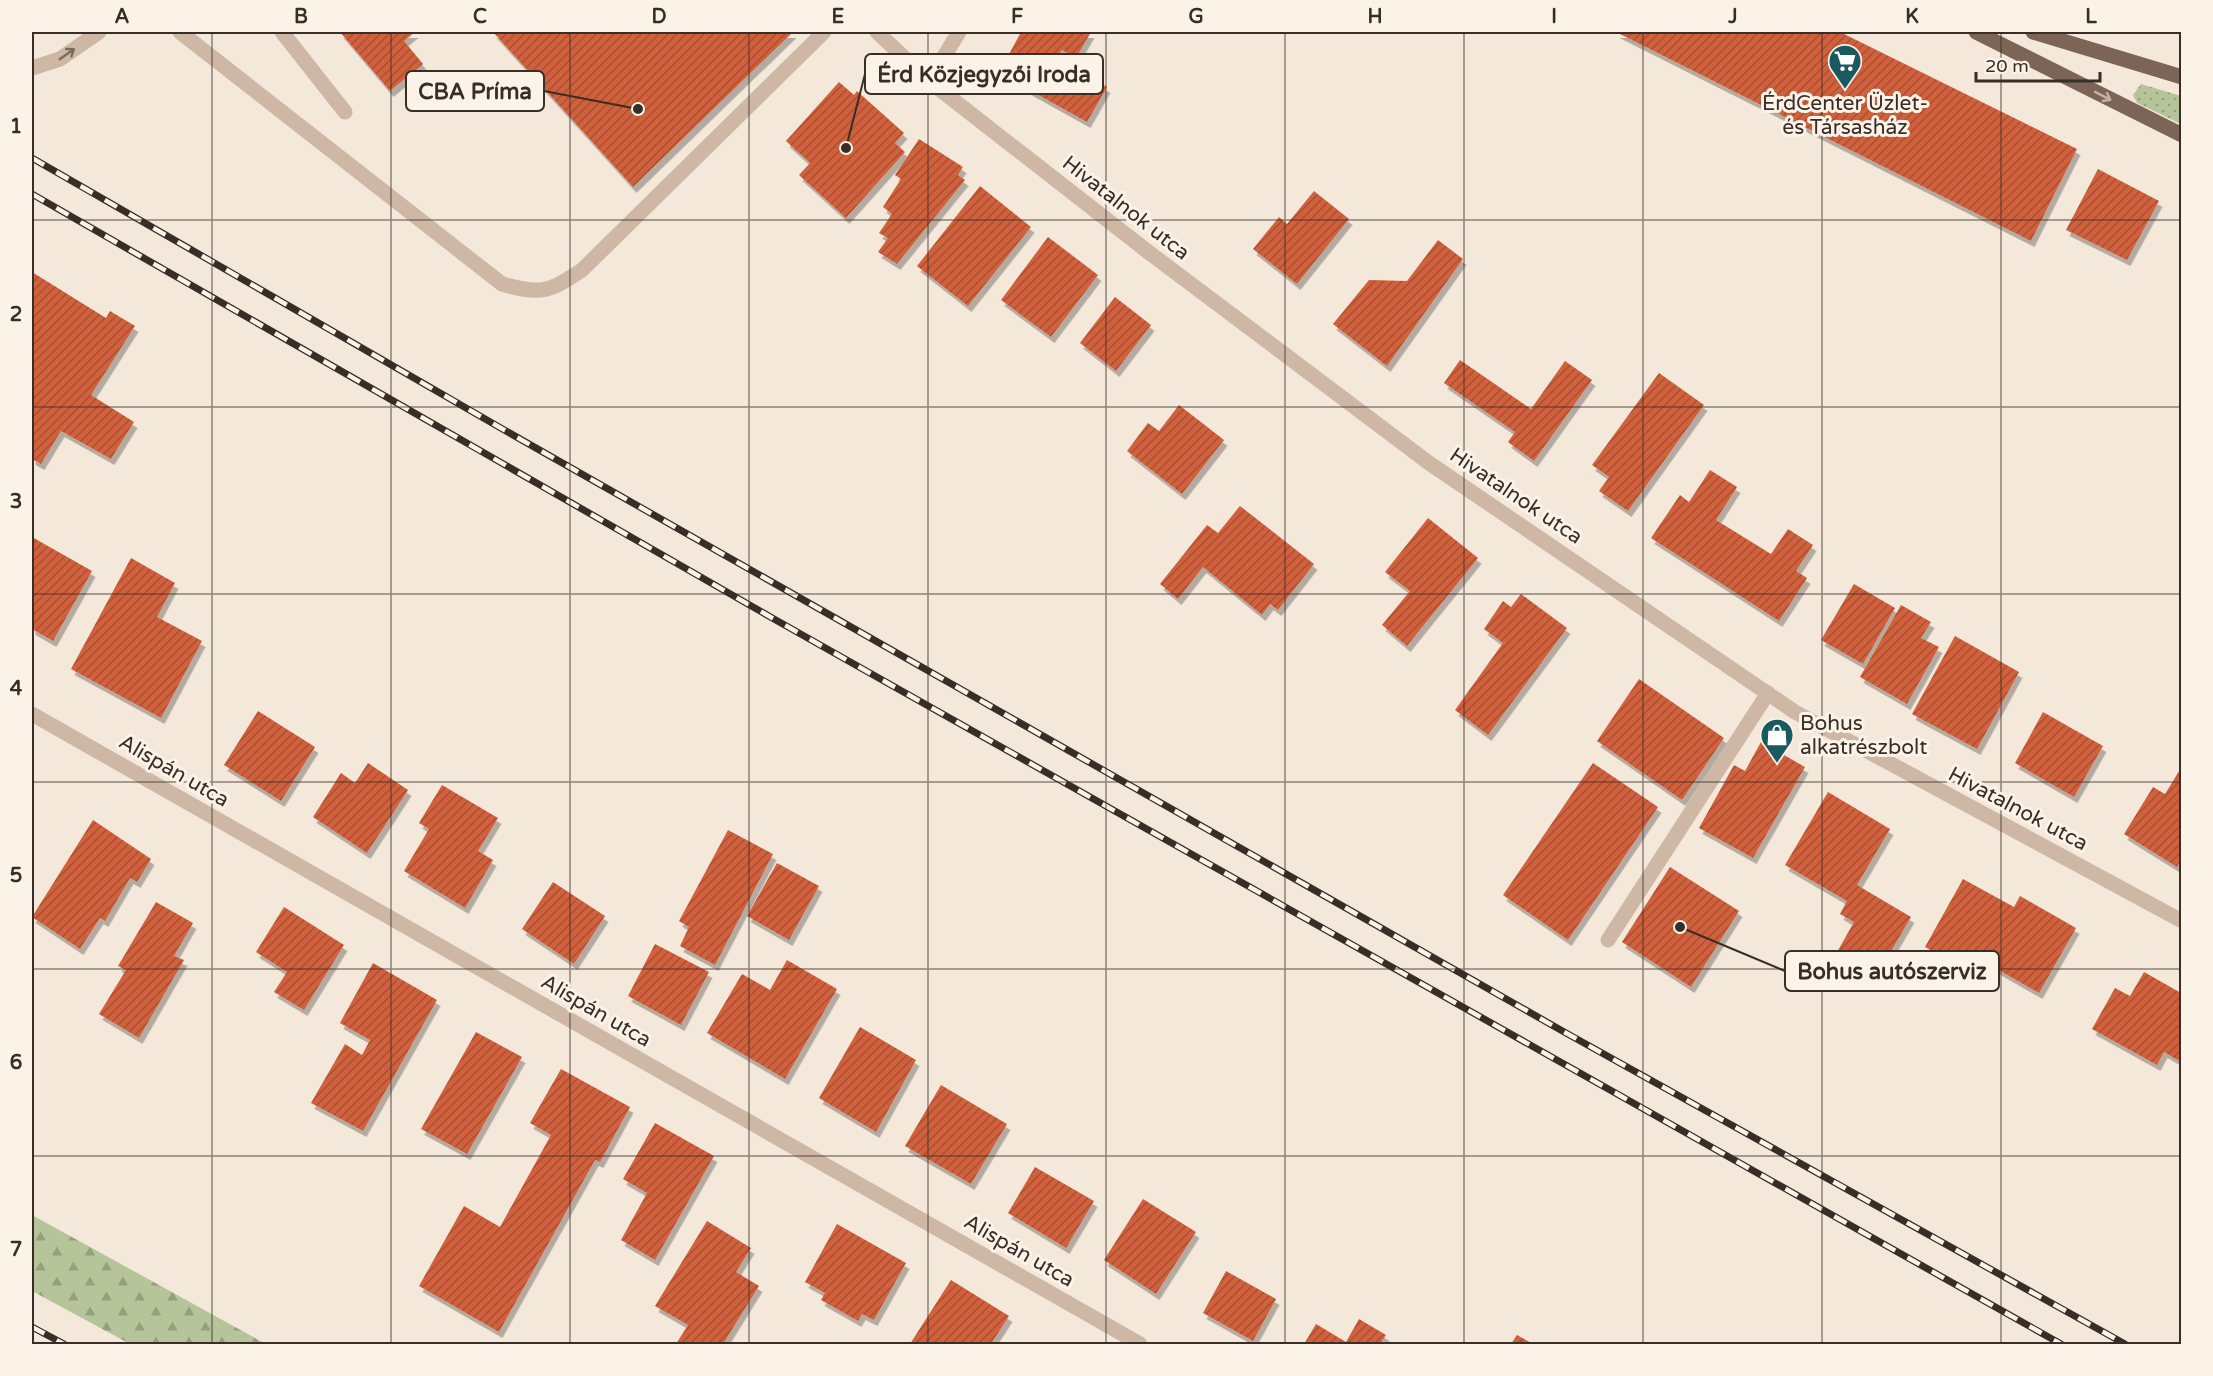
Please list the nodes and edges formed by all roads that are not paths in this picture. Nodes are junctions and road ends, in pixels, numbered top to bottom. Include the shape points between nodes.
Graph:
1 (99, 32) edge
2 (180, 32) edge
3 (282, 32) edge
4 (824, 32) edge
5 (877, 32) edge
6 (959, 32) edge
7 (1976, 32) edge
8 (2033, 32) edge
9 (32, 68) edge
10 (2181, 76) edge
11 (929, 81) junction
12 (345, 112) dead end
13 (2181, 135) edge
14 (1768, 693) junction
15 (32, 714) edge
16 (2181, 921) edge
17 (1608, 940) dead end
18 (1140, 1344) edge

9 -> 1 street via 60,59
2 - 4 street via 502,284 528,291 555,288 582,270
3 - 12 street
5 - 11 street, Hivatalnok utca
6 - 11 street
7 -> 13 main road
8 - 10 main road
11 - 14 street, Hivatalnok utca via 1429,463
14 - 16 street, Hivatalnok utca via 1795,712
14 - 17 street
15 - 18 street, Alispán utca

